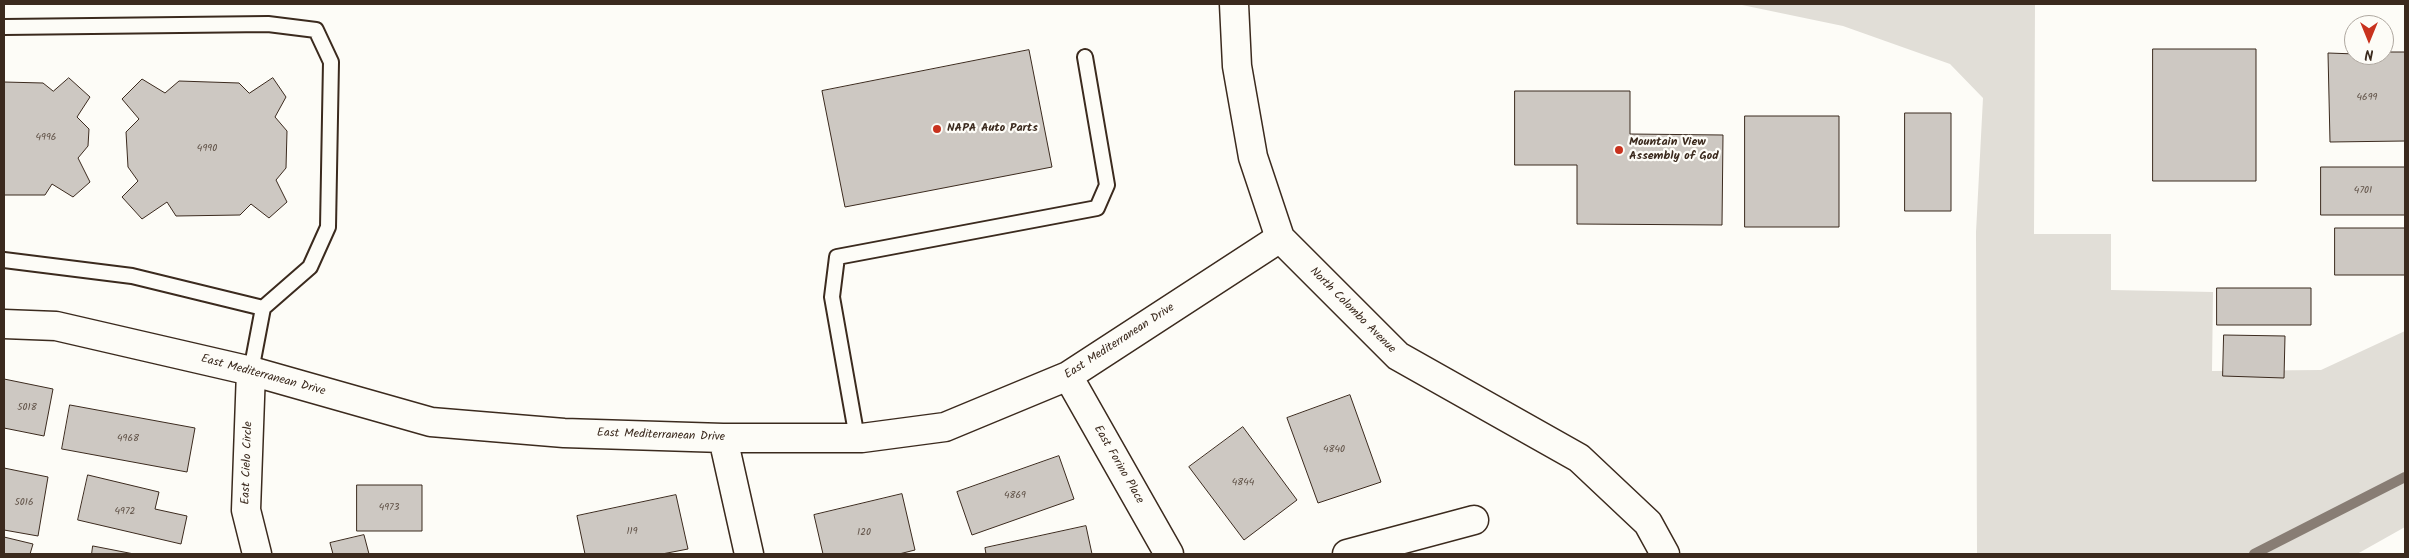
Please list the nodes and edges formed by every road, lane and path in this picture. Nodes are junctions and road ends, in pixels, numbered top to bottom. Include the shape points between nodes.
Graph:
1 (1234, 4) edge
2 (4, 27) edge
3 (1085, 57) dead end
4 (1280, 238) junction
5 (4, 260) edge
6 (264, 308) junction
7 (4, 324) edge
8 (250, 372) junction
9 (1068, 376) junction
10 (724, 438) junction
11 (857, 438) junction
12 (1474, 520) dead end
13 (257, 554) edge
14 (750, 554) edge
15 (1169, 554) edge
16 (1347, 554) edge
17 (1665, 554) edge

1 - 4 street, North Colombo Avenue via 1237,66 1253,157
2 - 6 lane via 268,24 316,30 330,62 328,226 310,267
3 - 11 lane via 1107,184 1097,208 838,257 832,297
4 - 9 street, East Mediterranean Drive
4 - 17 street, North Colombo Avenue via 1398,356 1579,458 1648,523
5 - 6 lane via 132,276
6 - 8 lane
7 - 8 street, East Mediterranean Drive via 56,326
8 - 10 street, East Mediterranean Drive via 431,422 564,433
8 - 13 street, East Cielo Circle via 246,510
9 - 11 street, East Mediterranean Drive via 945,427
9 - 15 street, East Forino Place
10 - 11 street, East Mediterranean Drive
10 - 14 street
12 - 16 street

